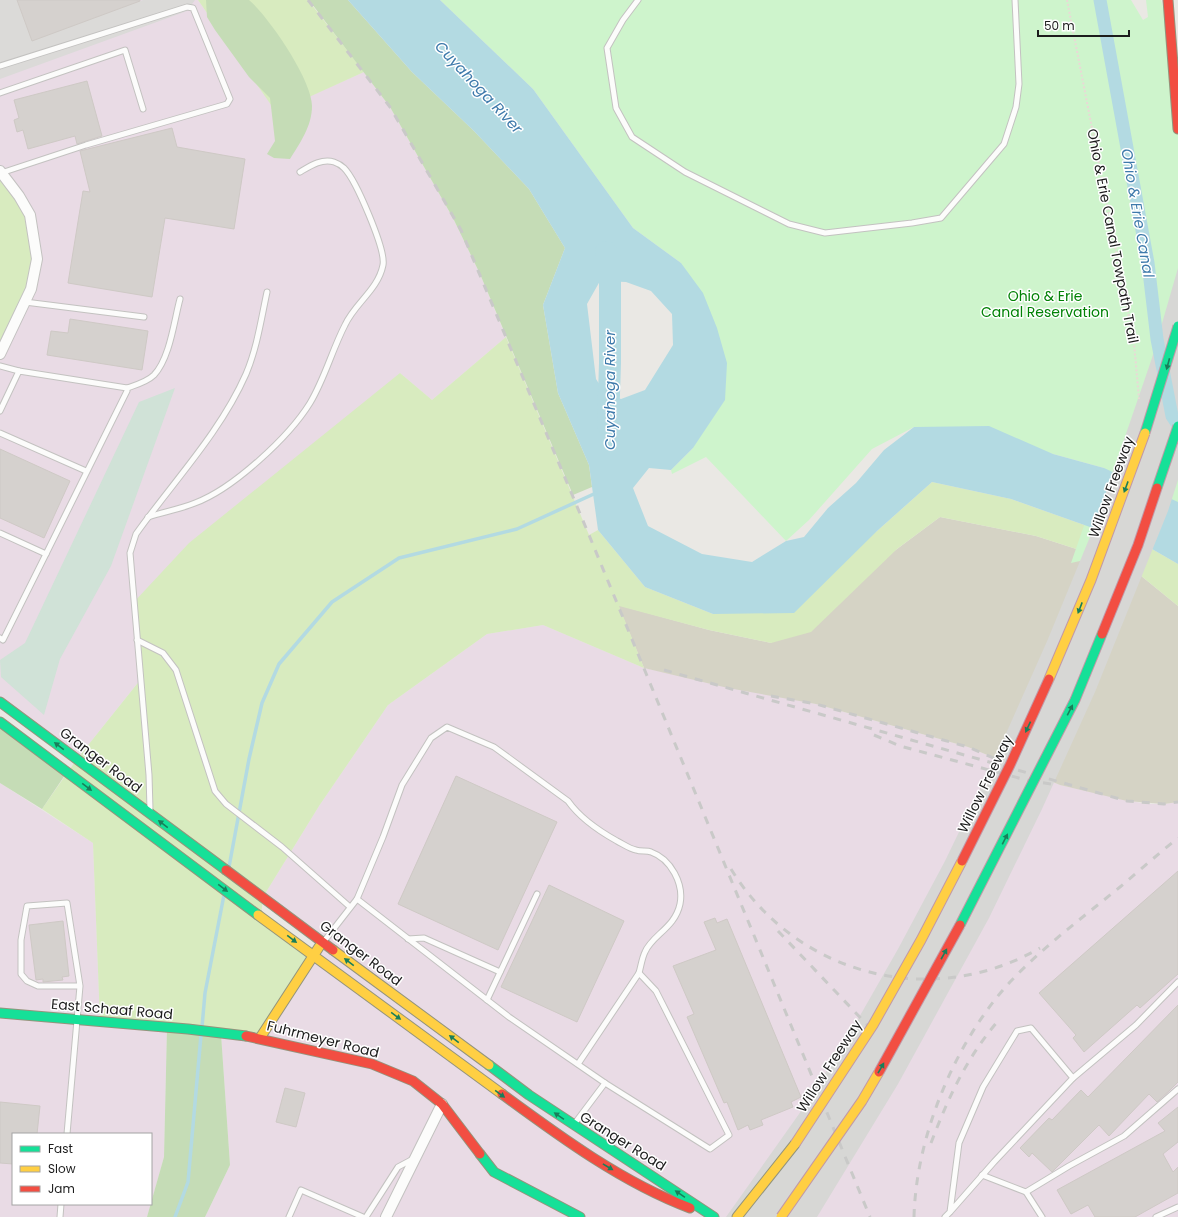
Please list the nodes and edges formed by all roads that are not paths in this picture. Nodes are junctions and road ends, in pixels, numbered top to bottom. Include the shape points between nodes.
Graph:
1 (638, 0) edge
2 (1015, 0) edge
3 (1168, 0) edge
4 (0, 66) edge
5 (0, 93) edge
6 (143, 109) dead end
7 (1178, 129) edge
8 (1, 172) edge
9 (300, 172) dead end
10 (267, 292) dead end
11 (180, 299) dead end
12 (25, 302) junction
13 (144, 317) dead end
14 (1178, 326) edge
15 (0, 354) edge
16 (0, 366) edge
17 (19, 371) junction
18 (127, 388) junction
19 (0, 411) edge
20 (1178, 426) edge
21 (0, 432) edge
22 (86, 471) junction
23 (148, 517) junction
24 (0, 533) edge
25 (46, 554) junction
26 (0, 638) edge
27 (137, 640) junction
28 (0, 702) edge
29 (0, 722) edge
30 (150, 814) junction
31 (141, 827) junction
32 (537, 894) dead end
33 (357, 899) junction
34 (350, 907) junction
35 (408, 939) junction
36 (323, 942) junction
37 (313, 956) junction
38 (500, 972) junction
39 (639, 972) junction
40 (1178, 982) edge
41 (80, 986) junction
42 (487, 1000) junction
43 (0, 1013) edge
44 (77, 1020) junction
45 (221, 1034) joint
46 (260, 1038) junction
47 (578, 1064) junction
48 (1073, 1078) junction
49 (605, 1083) junction
50 (1178, 1089) edge
51 (862, 1101) junction
52 (442, 1104) junction
53 (573, 1126) junction
54 (67, 1133) edge
55 (563, 1139) junction
56 (795, 1144) junction
57 (416, 1157) junction
58 (982, 1175) junction
59 (1026, 1192) junction
60 (61, 1205) edge
61 (1178, 1207) edge
62 (950, 1212) junction
63 (388, 1216) edge
64 (713, 1216) edge
65 (60, 1217) edge
66 (289, 1217) edge
67 (365, 1217) edge
68 (580, 1217) edge
69 (737, 1217) edge
70 (742, 1217) edge
71 (781, 1217) edge
72 (788, 1217) edge
73 (945, 1217) edge
74 (1042, 1217) edge
75 (1156, 1217) edge

1 - 2 lane via 607,48 616,108 632,137 685,172 789,224 824,232 941,218 1004,144 1016,107 1019,84
3 - 7 main road
4 - 8 lane via 187,7 193,8 230,99 227,104
5 - 6 lane via 126,50
8 - 12 street via 30,215 34,236 36,260 31,289
9 - 23 lane via 318,162 332,161 343,167 353,180 382,246 384,263 380,278 345,324 310,402 296,423 266,453 230,483 196,503
10 - 23 lane via 257,340 233,402
11 - 18 lane via 160,366 146,381
12 - 13 lane
12 - 15 street
14 -> 56 main road, Willow Freeway, bridge via 1159,396 1115,520 1067,642 1013,759 900,978 856,1053
16 - 17 lane
17 - 18 lane
17 - 19 lane
18 - 22 lane
51 -> 20 main road, bridge via 978,892 1075,700 1138,545
21 - 22 lane
22 - 25 lane
23 - 27 lane via 136,534 130,553
24 - 25 lane
25 - 26 lane via 3,640
27 - 30 lane
27 - 34 lane via 163,652 176,670 215,791 226,804 282,846
30 -> 28 main road, Granger Road
29 -> 31 main road, Granger Road
30 - 31 street
36 -> 30 main road, Granger Road
31 -> 37 main road, Granger Road
32 - 38 lane
33 - 34 lane
33 - 35 lane
33 - 39 lane via 402,785 431,738 447,727 494,747 568,801 576,813 594,826 636,850 650,851 661,857 671,868 682,891 680,905 666,930 645,951
34 - 36 lane
35 - 38 lane via 424,938
35 - 42 lane
36 - 37 main road
53 -> 36 main road, Granger Road
37 - 46 main road
37 -> 55 main road, Granger Road
38 - 42 lane
39 - 47 lane
39 - 49 lane via 656,991 729,1135 710,1149
40 - 48 lane via 1136,1025
41 - 41 lane via 67,902 27,906 20,940 22,974 27,981 38,986
41 - 44 lane
42 - 47 lane
43 - 44 main road, East Schaaf Road
44 - 45 main road, East Schaaf Road
44 - 54 lane
45 - 46 main road, Fuhrmeyer Road
46 - 52 main road, Fuhrmeyer Road via 372,1064 413,1081
47 - 49 lane
48 - 58 lane
48 - 62 lane via 1031,1028 1017,1031 983,1087 959,1143
49 - 53 lane
50 - 59 lane via 1124,1136
51 - 71 main road, bridge
51 - 72 main road, bridge
52 - 57 street
52 - 68 main road, Fuhrmeyer Road via 494,1172
53 - 55 main road
64 -> 53 main road, Granger Road
55 -> 64 main road, Granger Road via 660,1197
56 - 69 main road
56 - 70 main road, Willow Freeway
57 - 63 street
57 - 67 lane via 398,1167
58 - 59 lane
58 - 62 lane
59 - 74 lane
60 - 65 lane
61 - 75 lane
62 - 73 lane
66 - 67 lane via 301,1190

